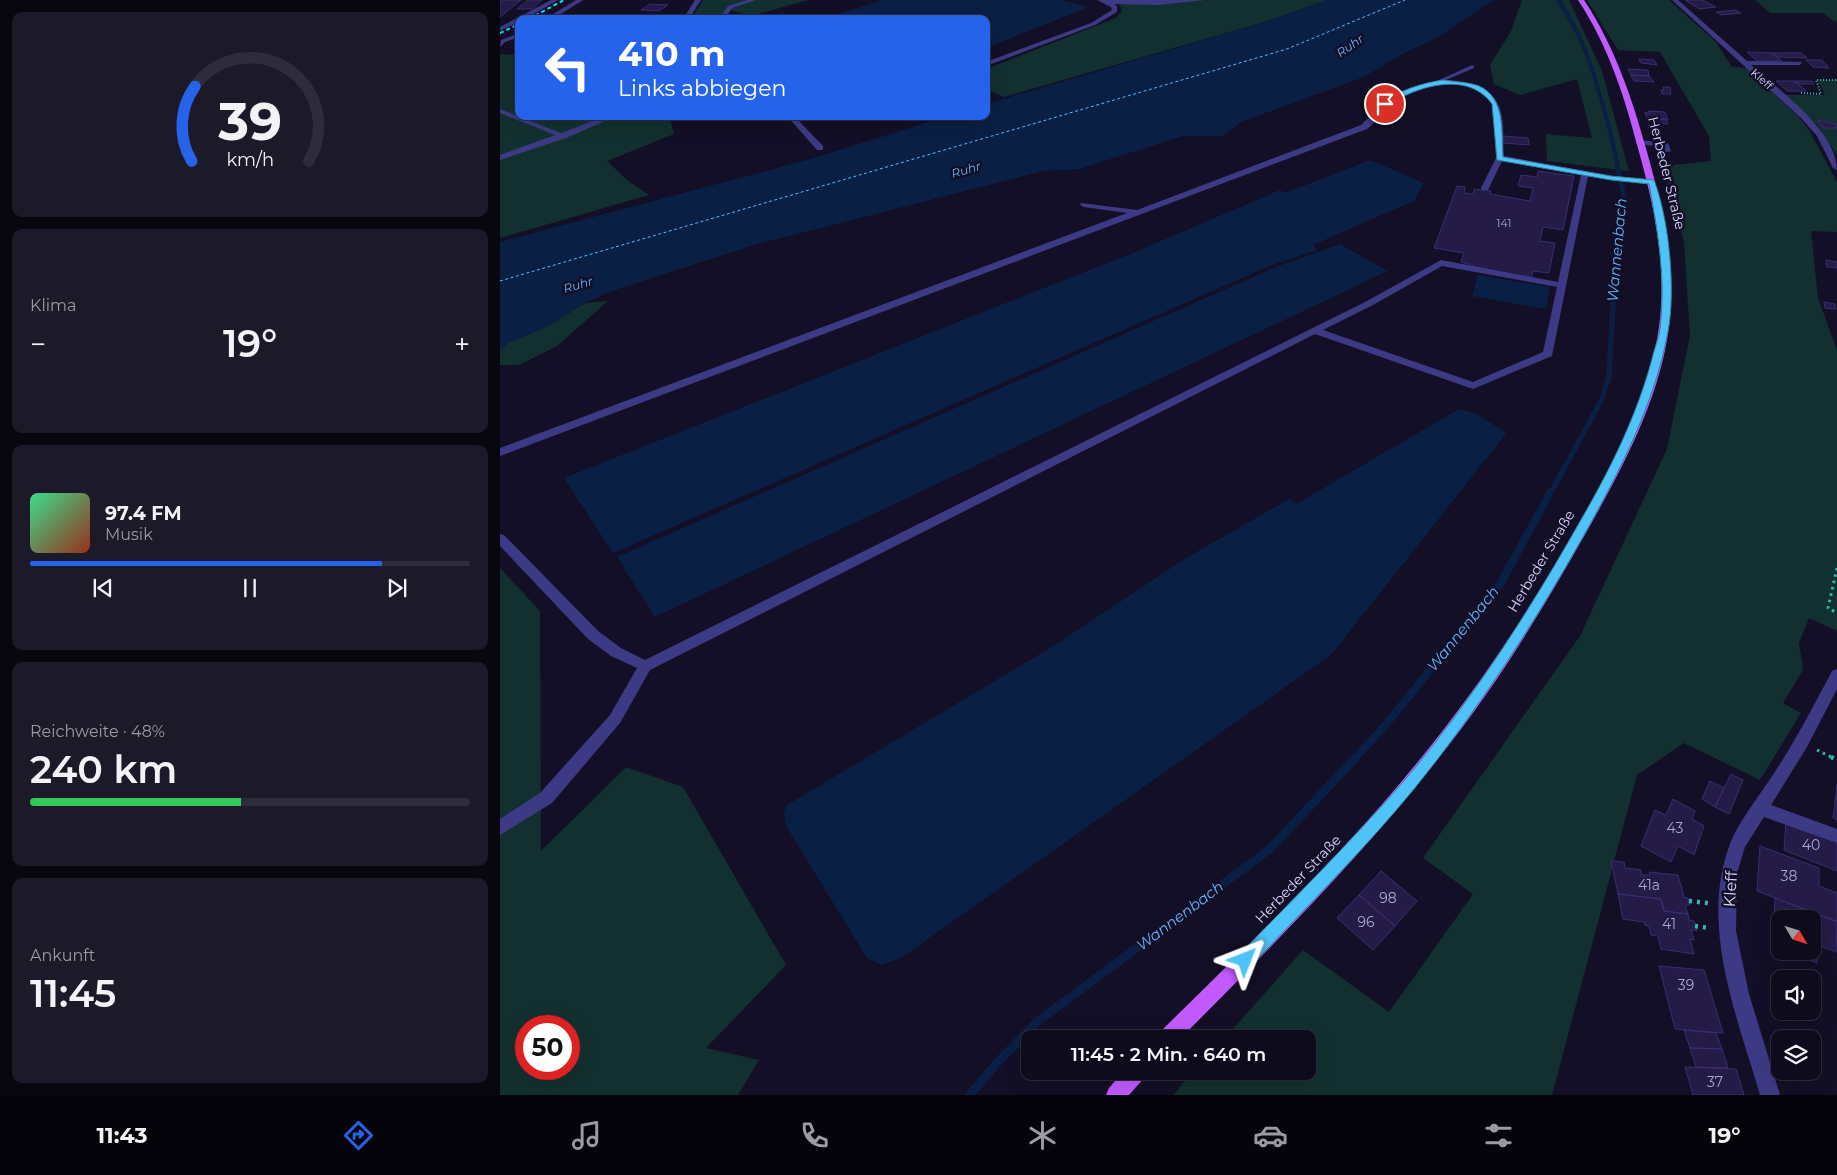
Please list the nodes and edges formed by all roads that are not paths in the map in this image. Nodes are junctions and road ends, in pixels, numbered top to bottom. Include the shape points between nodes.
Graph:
1 (555, 0) edge
2 (580, 0) edge
3 (698, 0) edge
4 (732, 0) edge
5 (753, 0) edge
6 (1100, 0) edge
7 (1202, 0) edge
8 (1581, 0) edge
9 (1675, 0) edge
10 (1108, 2) junction
11 (730, 7) junction
12 (527, 15) edge
13 (555, 15) edge
14 (689, 15) edge
15 (725, 15) edge
16 (515, 22) edge
17 (500, 29) edge
18 (515, 36) edge
19 (501, 41) edge
20 (990, 62) edge
21 (1745, 63) junction
22 (1800, 63) dead end
23 (1472, 67) dead end
24 (1429, 84) junction
25 (500, 111) edge
26 (515, 117) edge
27 (523, 120) edge
28 (603, 120) edge
29 (794, 120) edge
30 (563, 136) junction
31 (1641, 142) junction
32 (820, 148) dead end
33 (1667, 151) dead end
34 (500, 158) edge
35 (1500, 158) junction
36 (1837, 168) edge
37 (1585, 172) junction
38 (1652, 182) junction
39 (1485, 188) dead end
40 (1084, 205) dead end
41 (1138, 212) junction
42 (1562, 285) junction
43 (1315, 331) junction
44 (500, 452) edge
45 (500, 538) edge
46 (645, 666) junction
47 (1837, 675) edge
48 (1760, 808) junction
49 (500, 828) edge
50 (1837, 836) edge
51 (1176, 1030) edge
52 (1129, 1080) edge
53 (1116, 1095) edge
54 (1770, 1095) edge

1 - 12 street
2 - 13 street
3 - 14 street
4 - 11 street
5 - 11 street
6 - 10 street
7 - 10 street
8 - 31 main road, Herbeder Straße via 1606,41
9 - 21 street, Kleff
10 - 20 street via 1115,11 1105,18
11 - 15 street
16 - 17 street
18 - 19 street
21 - 22 street
21 - 36 street, Kleff via 1813,126
23 - 24 street
24 - 35 street via 1461,84 1476,87 1490,96 1496,104
24 - 41 street via 1385,104 1373,122 1364,127
25 - 26 street
27 - 30 street
28 - 30 street
29 - 32 street
30 - 34 street
31 - 33 street via 1665,145
31 - 38 main road, Herbeder Straße
35 - 37 street
35 - 39 street
37 - 38 street
37 - 42 street
38 - 51 main road, Herbeder Straße via 1664,238 1667,271 1664,330 1649,388 1606,485 1581,532 1543,597 1474,700 1409,784 1368,832
40 - 41 street
41 - 44 street
42 - 43 street via 1441,263
42 - 43 street via 1548,354 1473,386
43 - 46 street
45 - 46 street via 592,635 616,652
46 - 49 street via 616,719 546,798
47 - 48 street, Kleff via 1802,743
48 - 50 street
48 - 54 street, Kleff via 1738,844 1729,873 1726,931 1740,994
52 - 53 main road

